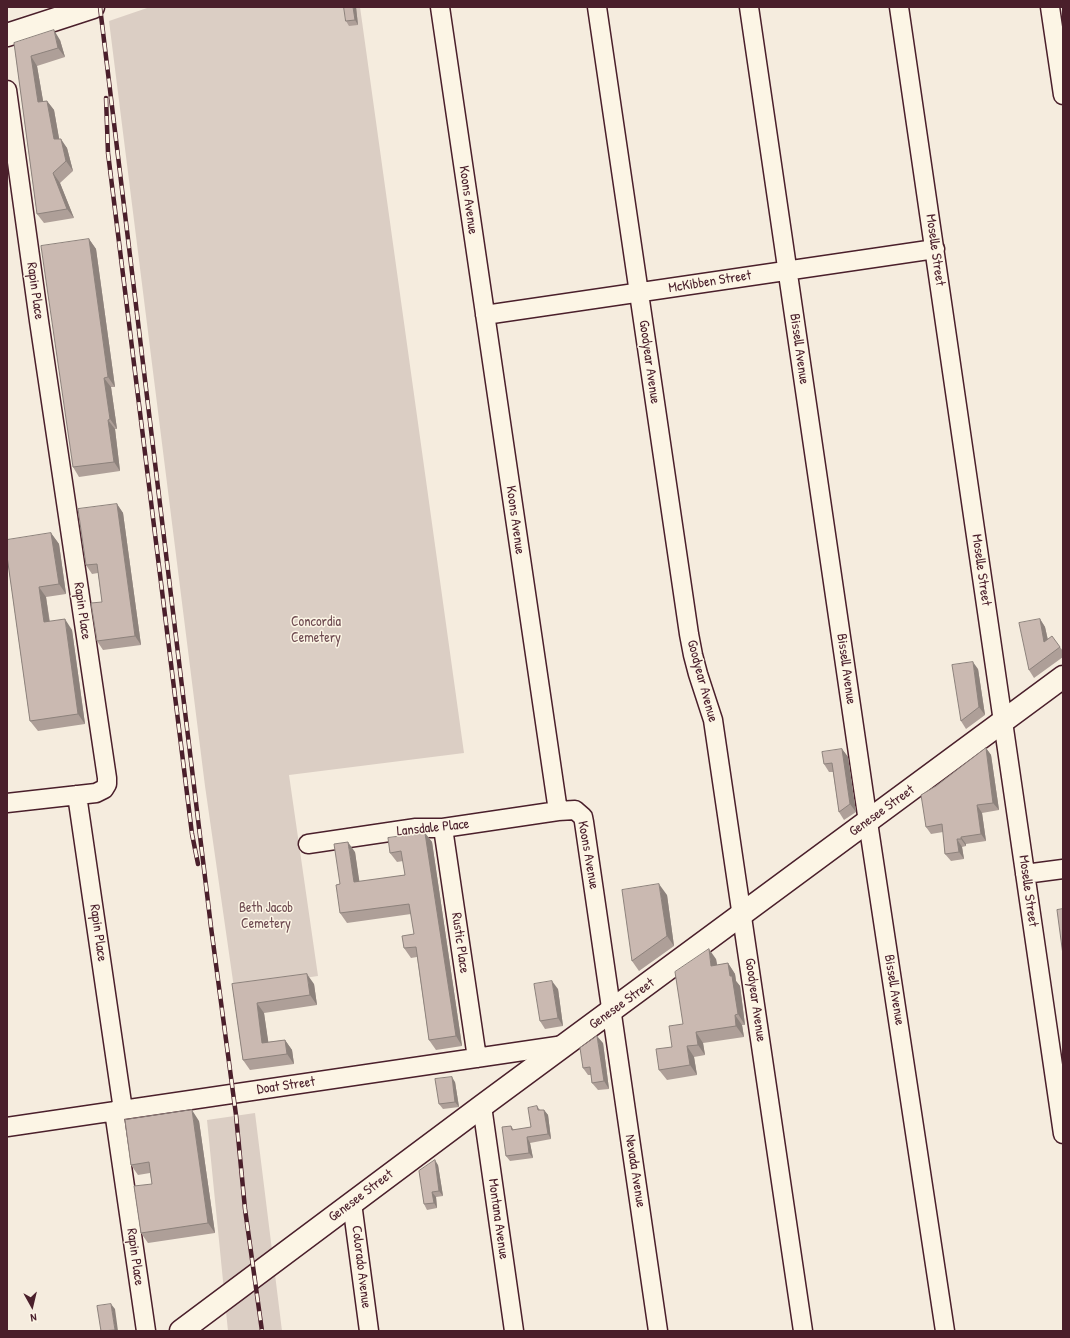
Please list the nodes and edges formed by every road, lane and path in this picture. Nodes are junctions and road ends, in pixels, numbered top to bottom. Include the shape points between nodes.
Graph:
1 (93, 7) edge
2 (440, 7) edge
3 (597, 7) edge
4 (749, 7) edge
5 (899, 7) edge
6 (1050, 7) edge
7 (7, 35) edge
8 (7, 90) edge
9 (1063, 95) edge
10 (935, 249) junction
11 (788, 270) junction
12 (639, 293) junction
13 (485, 315) junction
14 (1063, 677) edge
15 (1003, 722) junction
16 (77, 795) junction
17 (7, 803) edge
18 (558, 811) junction
19 (868, 822) junction
20 (443, 828) junction
21 (308, 844) dead end
22 (1063, 869) edge
23 (1026, 874) junction
24 (742, 915) junction
25 (611, 1012) junction
26 (565, 1045) junction
27 (477, 1058) junction
28 (1060, 1090) edge
29 (482, 1106) junction
30 (119, 1110) junction
31 (7, 1127) edge
32 (1063, 1134) edge
33 (352, 1203) junction
34 (146, 1331) edge
35 (181, 1331) edge
36 (369, 1331) edge
37 (514, 1331) edge
38 (658, 1331) edge
39 (803, 1331) edge
40 (945, 1331) edge

1 - 7 main road
2 - 13 street, Koons Avenue
3 - 12 street, Goodyear Avenue
4 - 11 street, Bissell Avenue
5 - 10 street, Moselle Street
6 - 9 street
8 - 16 street, Rapin Place via 107,778 107,784 101,792
10 - 11 street, McKibben Street
10 - 15 street, Moselle Street
11 - 12 street, McKibben Street
11 - 19 street, Bissell Avenue
12 - 13 street, McKibben Street
12 - 24 street, Goodyear Avenue via 689,634 698,674 713,716
13 - 18 street, Koons Avenue
14 - 15 main road, Genesee Street
15 - 19 main road, Genesee Street
15 - 23 street, Moselle Street
16 - 17 street
16 - 30 street, Rapin Place
18 - 20 street, Lansdale Place
18 - 25 street, Koons Avenue via 575,810 583,817
19 - 24 main road, Genesee Street
19 - 40 street, Bissell Avenue
20 - 21 street, Lansdale Place via 416,828
20 - 27 street, Rustic Place
22 - 23 street
23 - 28 street, Moselle Street
24 - 25 main road, Genesee Street
24 - 39 street, Goodyear Avenue
25 - 26 main road, Genesee Street
25 - 38 street, Nevada Avenue
26 - 27 street, Doat Street
26 - 29 main road, Genesee Street
27 - 30 street, Doat Street
28 - 32 street, Moselle Street
29 - 33 main road, Genesee Street
29 - 37 street, Montana Avenue
30 - 31 street, Doat Street
30 - 34 street, Rapin Place
33 - 35 main road, Genesee Street
33 - 36 street, Colorado Avenue

